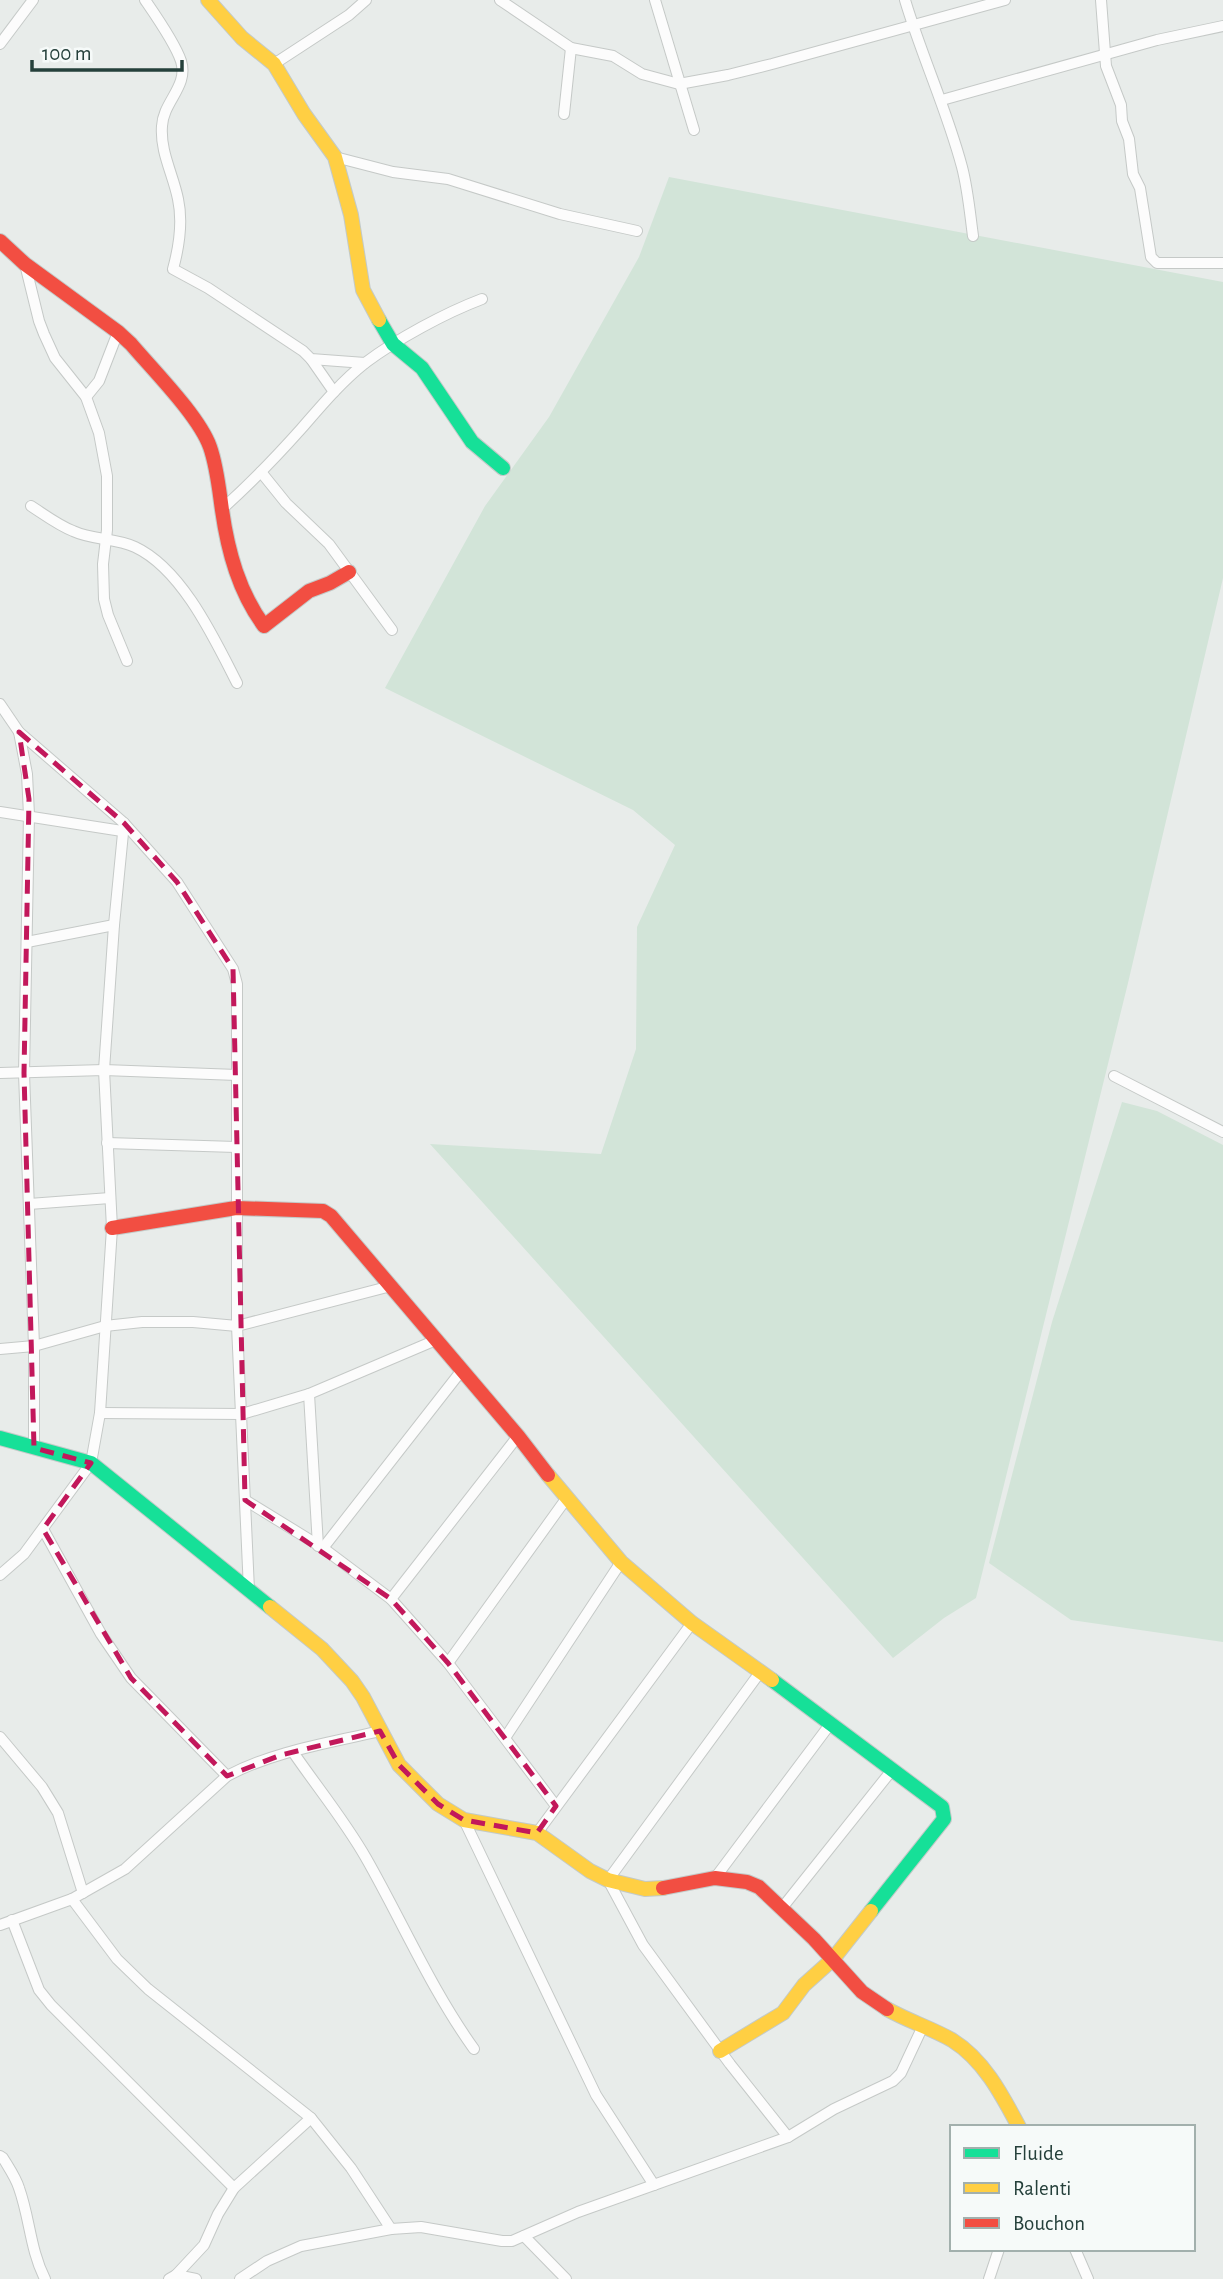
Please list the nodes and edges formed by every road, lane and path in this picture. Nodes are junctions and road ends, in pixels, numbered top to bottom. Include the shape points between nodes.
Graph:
1 (33, 0) edge
2 (145, 0) edge
3 (208, 0) edge
4 (366, 0) edge
5 (500, 0) edge
6 (655, 0) edge
7 (905, 0) edge
8 (1005, 0) edge
9 (1101, 0) edge
10 (913, 26) junction
11 (1223, 26) edge
12 (0, 44) edge
13 (571, 48) junction
14 (1105, 54) junction
15 (274, 64) junction
16 (679, 83) junction
17 (942, 100) junction
18 (564, 114) dead end
19 (694, 130) dead end
20 (335, 157) junction
21 (637, 231) dead end
22 (973, 236) dead end
23 (0, 241) edge
24 (1223, 262) edge
25 (25, 264) junction
26 (482, 299) dead end
27 (118, 332) junction
28 (393, 344) junction
29 (311, 359) junction
30 (365, 363) junction
31 (334, 392) junction
32 (86, 397) junction
33 (503, 468) dead end
34 (261, 472) junction
35 (32, 506) dead end
36 (222, 509) junction
37 (106, 539) junction
38 (348, 572) junction
39 (392, 629) dead end
40 (127, 661) dead end
41 (237, 683) dead end
42 (0, 705) edge
43 (19, 732) junction
44 (0, 812) edge
45 (29, 815) junction
46 (123, 827) junction
47 (114, 925) junction
48 (27, 942) junction
49 (104, 1070) junction
50 (0, 1073) edge
51 (24, 1073) junction
52 (237, 1075) junction
53 (1114, 1076) dead end
54 (1223, 1132) edge
55 (107, 1143) junction
56 (236, 1147) junction
57 (110, 1198) junction
58 (29, 1204) junction
59 (236, 1208) junction
60 (112, 1228) junction
61 (391, 1286) junction
62 (105, 1326) junction
63 (237, 1326) junction
64 (436, 1340) junction
65 (34, 1346) junction
66 (0, 1349) edge
67 (462, 1370) junction
68 (309, 1394) junction
69 (100, 1413) junction
70 (242, 1414) junction
71 (517, 1436) junction
72 (0, 1438) edge
73 (34, 1448) junction
74 (91, 1463) junction
75 (566, 1499) junction
76 (245, 1500) junction
77 (43, 1529) junction
78 (321, 1547) junction
79 (621, 1562) junction
80 (0, 1574) edge
81 (249, 1590) junction
82 (391, 1600) junction
83 (692, 1623) junction
84 (448, 1663) junction
85 (761, 1671) junction
86 (831, 1723) junction
87 (380, 1731) junction
88 (0, 1737) edge
89 (505, 1738) junction
90 (293, 1752) junction
91 (892, 1770) junction
92 (227, 1776) junction
93 (556, 1806) junction
94 (464, 1820) junction
95 (537, 1833) junction
96 (715, 1878) junction
97 (608, 1880) junction
98 (83, 1893) junction
99 (72, 1899) junction
100 (782, 1908) junction
101 (12, 1920) junction
102 (0, 1925) edge
103 (833, 1959) junction
104 (923, 2026) junction
105 (474, 2049) dead end
106 (720, 2051) junction
107 (311, 2118) junction
108 (1018, 2125) edge
109 (788, 2137) junction
110 (1, 2159) edge
111 (654, 2185) junction
112 (234, 2188) junction
113 (391, 2229) junction
114 (524, 2236) junction
115 (998, 2251) edge
116 (1076, 2251) edge
117 (173, 2277) edge
118 (45, 2279) edge
119 (197, 2279) edge
120 (240, 2279) edge
121 (566, 2279) edge
122 (989, 2279) edge
123 (1088, 2279) edge

1 - 12 street
2 - 29 street via 181,61 183,74 161,129 180,212 173,269
3 - 15 street via 242,38
4 - 15 street
5 - 13 street
6 - 16 street
7 - 10 street
8 - 10 street
9 - 14 street
10 - 16 street via 728,75
10 - 17 street
11 - 14 street
13 - 16 street via 613,56 642,74
13 - 18 street
14 - 17 street
14 - 24 street via 1129,139 1151,257 1157,263
15 - 20 street
16 - 19 street
17 - 22 street via 963,170
20 - 21 street via 393,172 448,179 560,214
20 - 28 street via 351,215 363,290
23 - 25 street
25 - 27 street
25 - 32 street via 55,358
26 - 28 street
27 - 32 street via 99,381
27 - 36 street via 202,429 218,474
28 - 30 street
28 - 33 street via 422,368 472,442
29 - 30 street
29 - 31 street
30 - 31 street
31 - 34 street
32 - 37 street via 106,462
34 - 36 street
34 - 38 street via 330,544
35 - 37 street via 74,532
36 - 38 street via 240,586 264,626 309,591
37 - 40 street via 104,599
37 - 41 street via 138,548 167,571 209,630
38 - 39 street
42 - 43 street
43 - 45 street
43 - 46 street
44 - 45 street
45 - 46 street
45 - 48 street
46 - 47 street
46 - 52 street via 177,882 233,969
47 - 48 street
47 - 49 street
48 - 51 street
49 - 51 street
49 - 52 street
49 - 55 street
50 - 51 street
51 - 58 street
52 - 56 street
53 - 54 street
55 - 56 street
55 - 57 street
56 - 59 street
57 - 58 street
57 - 60 street
58 - 65 street
59 - 60 street
59 - 61 street via 326,1213
59 - 63 street
60 - 62 street
61 - 63 street
61 - 64 street
62 - 63 street via 168,1322
62 - 65 street
62 - 69 street
63 - 70 street
64 - 67 street
64 - 68 street
65 - 66 street
65 - 73 street
67 - 71 street
67 - 78 street
68 - 70 street
68 - 78 street
69 - 70 street
69 - 74 street
70 - 76 street
71 - 75 street
71 - 82 street
72 - 73 street
73 - 74 street
74 - 77 street
74 - 81 street
75 - 79 street
75 - 84 street
76 - 78 street
76 - 81 street
77 - 80 street via 24,1554
77 - 92 street via 131,1678
78 - 82 street
79 - 83 street
79 - 89 street
81 - 87 street via 322,1649 352,1681
82 - 84 street
83 - 85 street
83 - 93 street
84 - 89 street
85 - 86 street
85 - 97 street
86 - 91 street
86 - 96 street
87 - 90 street
87 - 94 street via 399,1765 438,1804
88 - 98 street via 58,1813
89 - 93 street
90 - 92 street
90 - 105 street via 365,1856
91 - 100 street
91 - 103 street via 942,1807 944,1819
92 - 98 street via 125,1868
93 - 95 street
94 - 95 street
94 - 111 street via 596,2095
95 - 97 street
96 - 97 street via 645,1889
96 - 100 street via 759,1887
97 - 106 street via 643,1945
98 - 99 street
99 - 101 street
99 - 107 street via 117,1959 148,1989
100 - 103 street
101 - 102 street
101 - 112 street via 39,1990 51,2005
103 - 104 street via 867,1996 893,2014
103 - 106 street via 804,1985 783,2013
104 - 108 street via 971,2056
104 - 109 street via 893,2081
106 - 109 street
107 - 112 street
107 - 113 street
109 - 111 street
110 - 118 street via 18,2186 31,2245
111 - 114 street
112 - 117 street via 204,2245
113 - 114 street via 421,2227 502,2241
113 - 120 street via 301,2246
114 - 121 street
115 - 122 street
116 - 123 street
117 - 119 street

